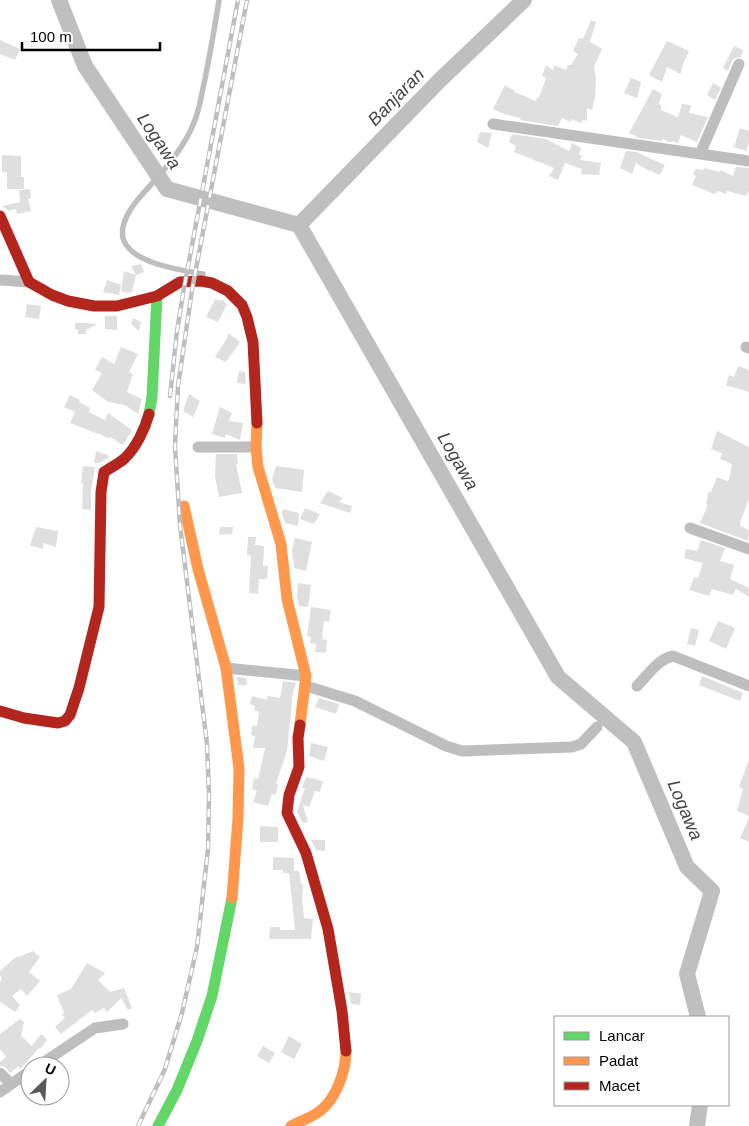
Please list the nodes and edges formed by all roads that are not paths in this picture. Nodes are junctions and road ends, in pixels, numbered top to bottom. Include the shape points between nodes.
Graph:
1 (219, 0) edge
2 (739, 64) dead end
3 (493, 124) dead end
4 (700, 154) junction
5 (749, 161) edge
6 (0, 216) edge
7 (0, 280) edge
8 (29, 282) junction
9 (224, 289) junction
10 (157, 296) junction
11 (256, 447) junction
12 (198, 448) dead end
13 (184, 506) dead end
14 (690, 528) dead end
15 (749, 549) edge
16 (226, 668) junction
17 (306, 681) junction
18 (637, 686) dead end
19 (749, 686) edge
20 (0, 710) edge
21 (597, 727) dead end
22 (123, 1024) dead end
23 (53, 1056) edge
24 (0, 1073) edge
25 (20, 1078) edge
26 (11, 1084) junction
27 (0, 1092) edge
28 (158, 1126) edge
29 (292, 1126) edge

1 - 9 lane via 196,120 173,160 138,200 123,228 124,240 141,258 206,275 222,283
2 - 4 street
3 - 4 street
4 - 5 street
6 - 8 street
7 - 8 street
8 - 10 street via 52,295 94,306 124,304
9 - 10 street via 201,281 180,282
9 - 11 street via 242,305 253,342 258,413
10 - 20 street via 152,397 144,429 131,451 104,474 99,607 70,714 65,721 58,723 24,718
11 - 12 street
11 - 17 street via 259,474 281,544 286,599
13 - 16 street
14 - 15 street
16 - 17 street
16 - 28 street via 239,768 232,905 212,996 177,1090
17 - 21 street via 462,752 572,747 586,740
17 - 29 street via 298,738 299,767 289,795 287,813 306,853 328,929 346,1054 342,1078 329,1102 319,1112
18 - 19 street via 662,661 673,656
22 - 23 street via 95,1028
24 - 26 street
25 - 26 street
26 - 27 street

